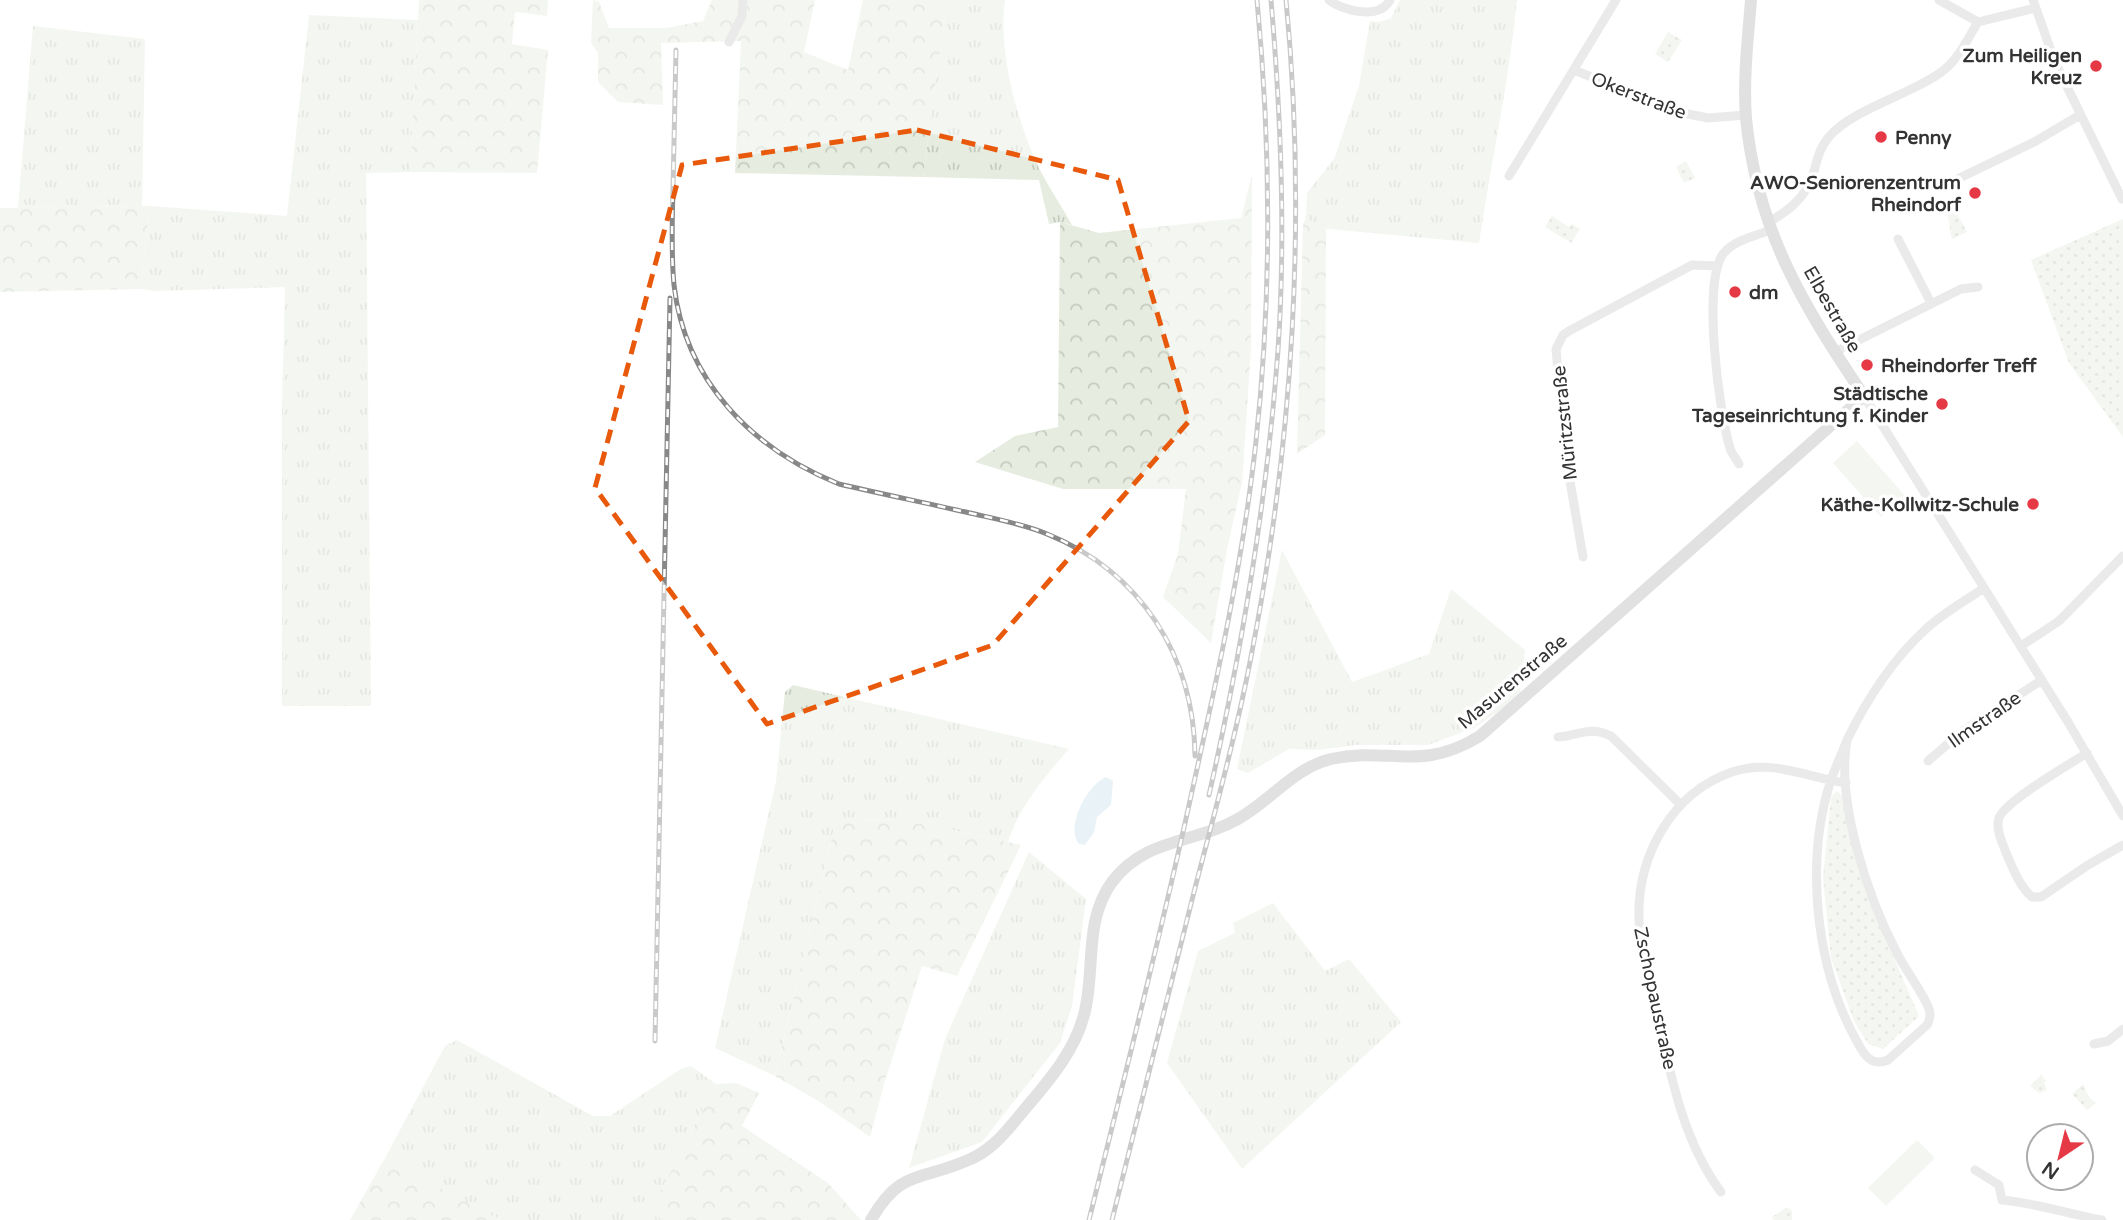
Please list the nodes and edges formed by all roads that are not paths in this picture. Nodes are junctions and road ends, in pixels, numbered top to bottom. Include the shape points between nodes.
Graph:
1 (743, 0) edge
2 (1329, 0) edge
3 (1390, 0) edge
4 (1616, 0) edge
5 (1751, 0) edge
6 (1939, 0) edge
7 (2034, 4) edge
8 (1978, 22) junction
9 (729, 42) dead end
10 (1574, 70) junction
11 (1746, 115) junction
12 (2080, 115) junction
13 (1509, 176) dead end
14 (1943, 186) dead end
15 (2122, 199) edge
16 (1770, 227) junction
17 (1898, 239) dead end
18 (1717, 266) junction
19 (1978, 287) dead end
20 (1931, 303) junction
21 (1835, 352) junction
22 (1864, 397) junction
23 (1740, 464) dead end
24 (2123, 556) edge
25 (1583, 557) dead end
26 (1983, 588) junction
27 (2021, 646) junction
28 (2042, 680) junction
29 (1558, 737) dead end
30 (1847, 740) junction
31 (2087, 753) junction
32 (1928, 761) dead end
33 (1831, 781) junction
34 (1846, 783) junction
35 (1680, 804) junction
36 (2123, 816) edge
37 (2123, 845) edge
38 (2123, 1029) edge
39 (2094, 1044) dead end
40 (1975, 1170) dead end
41 (1721, 1192) dead end
42 (871, 1220) edge
43 (2102, 1220) edge

1 - 9 street via 742,16
2 - 3 street via 1369,12 1378,11
4 - 10 street, Okerstraße
5 - 11 main road, Elbestraße
6 - 8 street
7 - 8 street
7 - 12 street
8 - 16 street via 1955,59 1941,72 1843,124 1828,137 1802,197
10 - 11 street, Okerstraße via 1683,113 1708,118
10 - 13 street, Okerstraße
11 - 16 main road, Elbestraße via 1752,162
12 - 14 street
12 - 15 street
16 - 18 street via 1724,252
16 - 21 main road, Elbestraße via 1799,295
17 - 20 street
18 - 23 street via 1717,376 1731,452
18 - 25 street, Müritzstraße via 1692,265 1569,331 1559,342 1563,429
19 - 20 street via 1961,289
20 - 21 street
21 - 22 main road, Elbestraße
22 - 26 street, Elbestraße
22 - 42 main road, Masurenstraße via 1472,741 1426,757 1352,756 1321,762 1228,824 1159,845 1129,864 1106,892 1095,917 1088,996 1075,1041 1058,1068 986,1150 896,1186
24 - 27 street via 2059,621
26 - 27 street, Elbestraße
26 - 30 street via 1927,628 1900,656
27 - 28 street, Elbestraße
28 - 31 street, Elbestraße
28 - 32 street, Ilmstraße via 1964,730
29 - 35 street via 1601,731
30 - 33 street
30 - 34 street
31 - 36 street, Elbestraße
31 - 37 street via 2001,814 1997,821 2002,842 2032,897 2040,897
33 - 34 street, Zschopaustraße
33 - 34 street via 1818,852 1822,943 1850,1028 1866,1056 1881,1063 1927,1025 1929,1009 1876,907 1856,842
33 - 35 street, Zschopaustraße via 1787,768 1750,768 1720,777
35 - 41 street, Zschopaustraße via 1654,844 1643,874 1640,933 1686,1128
38 - 39 street via 2108,1041
40 - 43 street via 1999,1185 2002,1200

